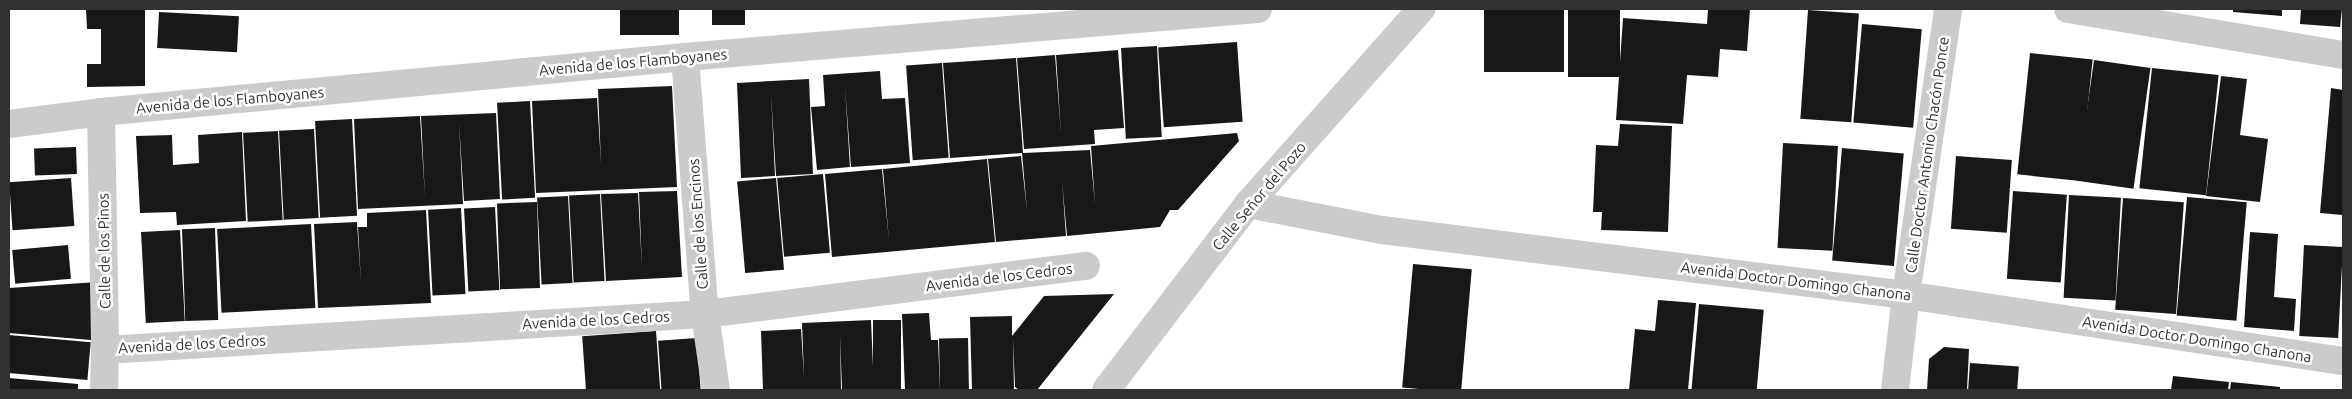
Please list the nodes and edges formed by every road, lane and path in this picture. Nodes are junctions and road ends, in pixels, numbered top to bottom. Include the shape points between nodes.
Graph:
1 (1258, 9) edge
2 (1421, 9) edge
3 (1948, 9) edge
4 (2068, 9) edge
5 (2343, 55) edge
6 (685, 57) junction
7 (101, 112) junction
8 (9, 124) edge
9 (1248, 204) junction
10 (1086, 266) dead end
11 (1906, 295) junction
12 (705, 314) junction
13 (105, 350) junction
14 (2343, 361) edge
15 (104, 390) edge
16 (716, 390) edge
17 (1106, 390) edge
18 (1895, 390) edge

1 - 6 street, Avenida de los Flamboyanes
2 - 9 street, Calle Señor del Pozo
3 - 11 street, Calle Doctor Antonio Chacón Ponce
4 - 5 street
6 - 7 street, Avenida de los Flamboyanes
6 - 12 street, Calle de los Encinos
7 - 8 street, Avenida de los Flamboyanes
7 - 13 street, Calle de los Pinos
9 - 11 street, Avenida Doctor Domingo Chanona via 1382,230
9 - 17 street, Calle Señor del Pozo
10 - 12 street, Avenida de los Cedros
11 - 14 street, Avenida Doctor Domingo Chanona
11 - 18 street, Calle Doctor Antonio Chacón Ponce
12 - 13 street, Avenida de los Cedros
12 - 16 street, Calle de los Encinos
13 - 15 street, Calle de los Pinos

